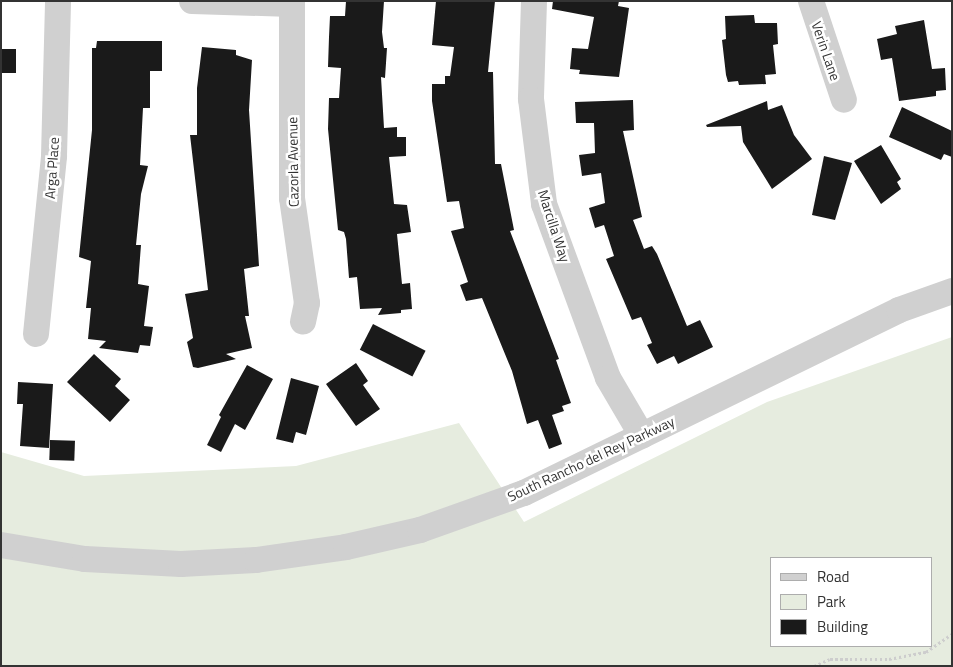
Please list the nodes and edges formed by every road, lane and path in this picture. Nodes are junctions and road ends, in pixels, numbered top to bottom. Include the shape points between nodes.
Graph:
1 (58, 1) edge
2 (192, 1) edge
3 (534, 1) edge
4 (811, 1) edge
5 (292, 2) edge
6 (844, 100) dead end
7 (952, 291) edge
8 (304, 322) dead end
9 (36, 334) dead end
10 (642, 436) junction
11 (1, 545) edge
12 (952, 634) edge
13 (814, 666) edge

1 - 9 street, Arga Place via 54,156
2 - 5 street
3 - 10 street, Marcilla Way via 531,99 544,204 608,378
4 - 6 street, Verin Lane
5 - 8 street, Cazorla Avenue via 292,198 307,303
7 - 10 street, South Rancho del Rey Parkway via 899,310
10 - 11 street, South Rancho del Rey Parkway via 524,493 420,530 346,546 256,560 181,564 85,559
12 - 13 path via 926,652 889,659 830,658

